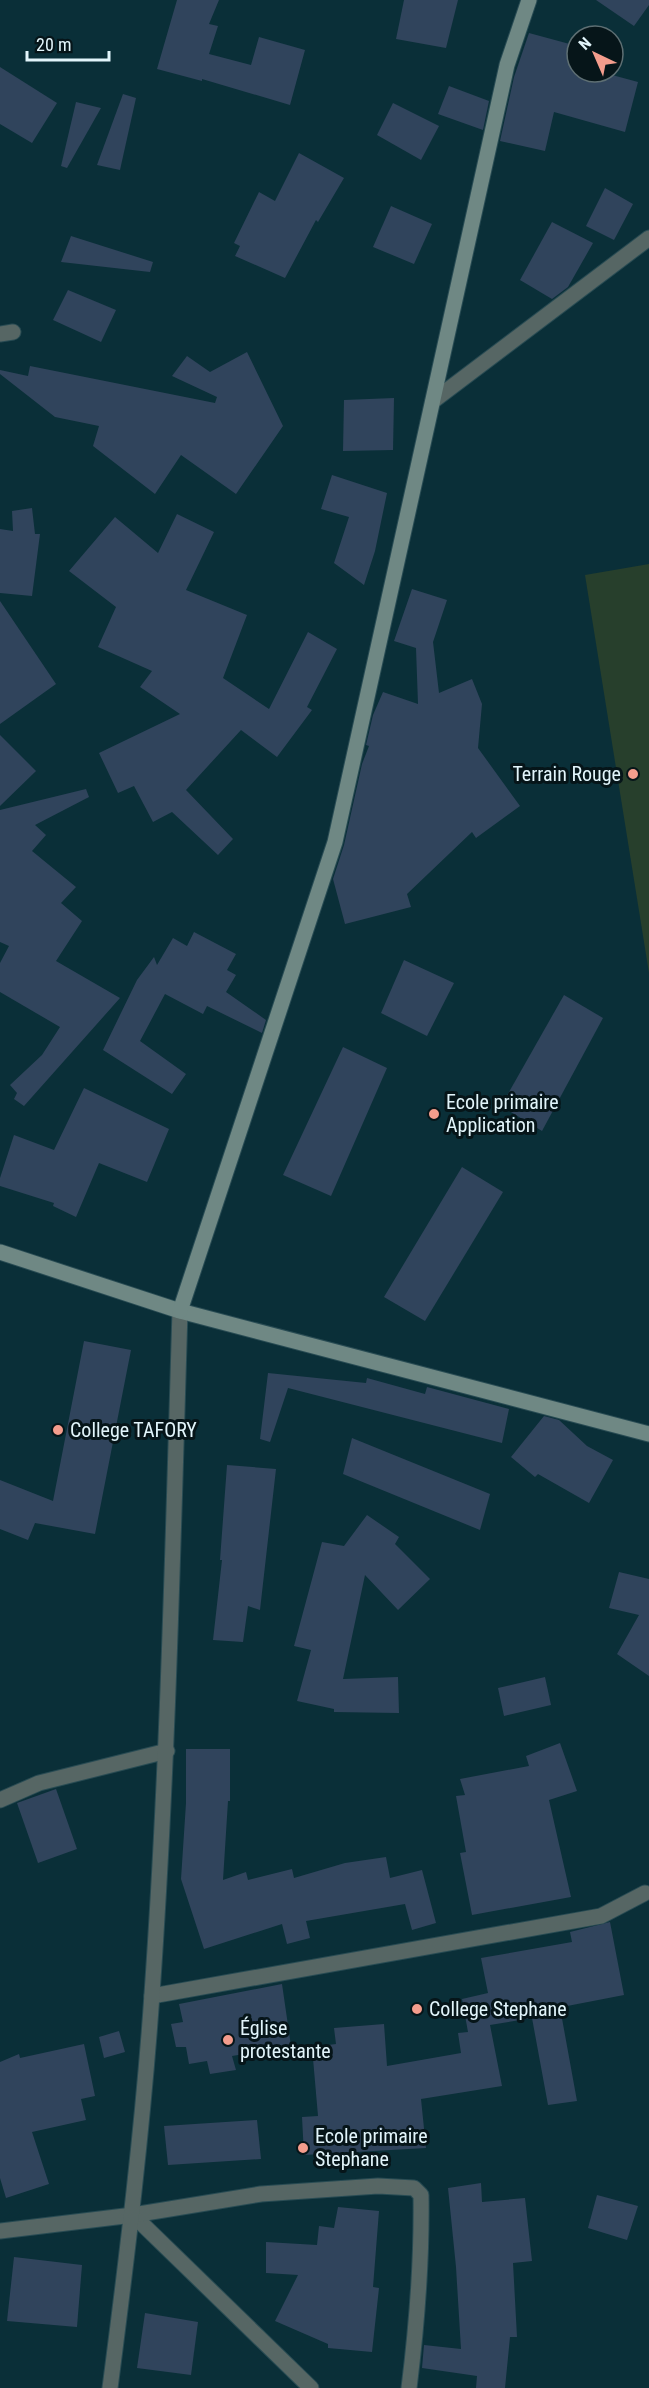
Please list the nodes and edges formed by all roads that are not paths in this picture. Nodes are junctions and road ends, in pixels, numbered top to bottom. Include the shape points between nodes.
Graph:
1 (529, 0) edge
2 (649, 238) edge
3 (433, 401) junction
4 (0, 1252) edge
5 (180, 1311) junction
6 (649, 1434) edge
7 (167, 1751) junction
8 (0, 1800) edge
9 (645, 1893) dead end
10 (152, 1996) junction
11 (133, 2215) junction
12 (0, 2231) edge
13 (110, 2388) edge
14 (311, 2388) edge
15 (410, 2388) edge

1 - 3 street via 507,65
2 - 3 street
3 - 5 street via 335,842
4 - 5 street
5 - 6 street
5 - 7 street
7 - 8 street via 39,1783
7 - 10 street
9 - 10 street via 602,1916
10 - 11 street
11 - 12 street
11 - 13 street
11 - 14 street
11 - 15 street via 261,2194 378,2186 414,2188 421,2195 421,2241

